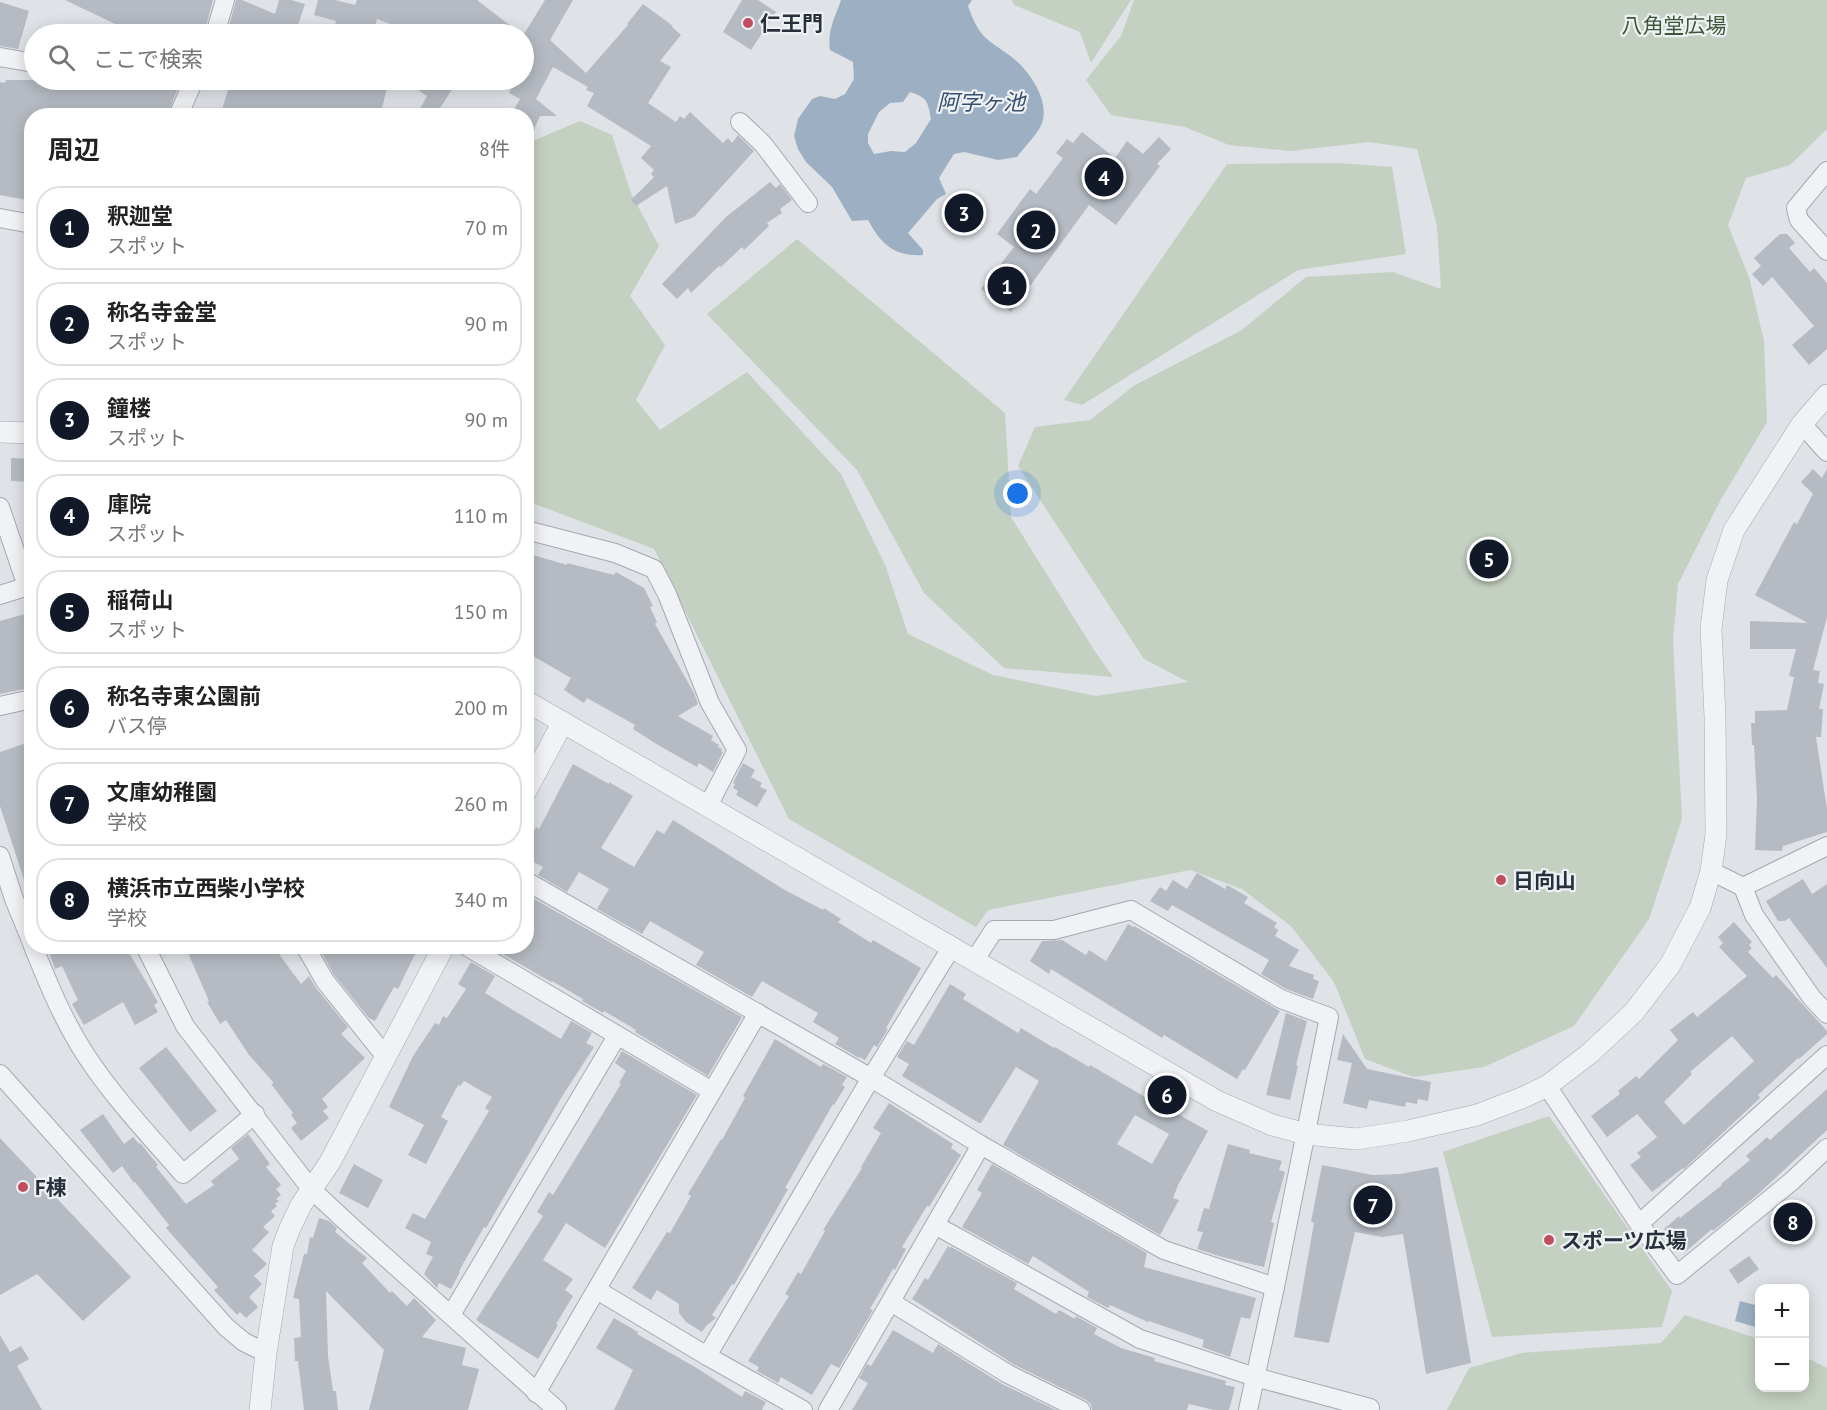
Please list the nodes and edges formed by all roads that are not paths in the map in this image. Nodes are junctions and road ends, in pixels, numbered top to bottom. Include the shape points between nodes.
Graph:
1 (225, 0) edge
2 (218, 24) edge
3 (0, 57) edge
4 (24, 61) edge
5 (190, 90) edge
6 (182, 108) edge
7 (741, 122) dead end
8 (1827, 171) edge
9 (808, 203) dead end
10 (0, 218) edge
11 (24, 222) edge
12 (1827, 251) edge
13 (1827, 395) edge
14 (1802, 424) junction
15 (0, 432) edge
16 (24, 433) edge
17 (1827, 452) edge
18 (0, 507) edge
19 (534, 532) edge
20 (24, 572) edge
21 (24, 588) edge
22 (0, 596) edge
23 (24, 701) edge
24 (0, 706) edge
25 (534, 706) edge
26 (563, 722) junction
27 (534, 776) edge
28 (708, 806) junction
29 (1827, 846) edge
30 (0, 856) edge
31 (1711, 871) junction
32 (534, 886) edge
33 (1743, 887) junction
34 (24, 924) edge
35 (951, 948) junction
36 (36, 954) edge
37 (149, 954) edge
38 (310, 954) edge
39 (440, 954) edge
40 (479, 954) edge
41 (974, 961) junction
42 (758, 1013) junction
43 (1827, 1014) edge
44 (617, 1036) junction
45 (1827, 1055) edge
46 (386, 1056) junction
47 (0, 1074) edge
48 (871, 1078) junction
49 (1547, 1086) junction
50 (712, 1091) junction
51 (255, 1114) junction
52 (1306, 1134) junction
53 (981, 1145) junction
54 (1827, 1148) edge
55 (311, 1189) junction
56 (1640, 1224) junction
57 (936, 1225) junction
58 (1275, 1287) junction
59 (597, 1290) junction
60 (891, 1302) junction
61 (451, 1316) junction
62 (266, 1353) junction
63 (707, 1356) junction
64 (1255, 1377) junction
65 (536, 1393) junction
66 (260, 1410) edge
67 (557, 1410) edge
68 (803, 1410) edge
69 (828, 1410) edge
70 (1081, 1410) edge
71 (1248, 1410) edge
72 (1369, 1410) edge

1 - 2 street
3 - 4 street
5 - 6 street
7 - 9 street
8 - 12 street via 1796,208 1799,220
10 - 11 street
13 - 14 street
14 - 17 street
14 - 31 street via 1734,530 1717,580 1711,630 1716,834
15 - 16 street
18 - 20 street
19 - 28 street via 615,553 654,569 710,702 737,750
21 - 22 street
23 - 24 street
25 - 26 street
26 - 27 street
26 - 28 street
28 - 35 street
29 - 33 street
30 - 34 street
31 - 33 street
31 - 49 street via 1700,908 1670,964 1634,1012
32 - 42 street
33 - 43 street via 1754,915
35 - 41 street
35 - 48 street
36 - 51 street via 55,1001 85,1053 118,1100 183,1174
37 - 51 street via 185,1026
38 - 46 street via 325,981
39 - 46 street
40 - 44 street
41 - 52 street via 1217,1101 1272,1125
41 - 52 street via 994,930 1053,930 1131,910 1281,999 1329,1017
42 - 48 street
42 - 50 street
44 - 50 street
44 - 61 street
45 - 56 street
46 - 55 street via 330,1162
47 - 62 street via 226,1327
48 - 53 street
48 - 63 street
49 - 52 street via 1477,1114 1408,1131 1356,1139
49 - 56 street
50 - 59 street
51 - 55 street
52 - 58 street
53 - 57 street
53 - 58 street via 1164,1250
54 - 56 street via 1677,1275
55 - 61 street
55 - 62 street via 283,1246
57 - 60 street
57 - 64 street via 1140,1339
58 - 64 street
59 - 63 street
59 - 65 street
60 - 69 street
60 - 70 street via 1008,1374
61 - 65 street
62 - 66 street
63 - 68 street
64 - 71 street
64 - 72 street
65 - 67 street

